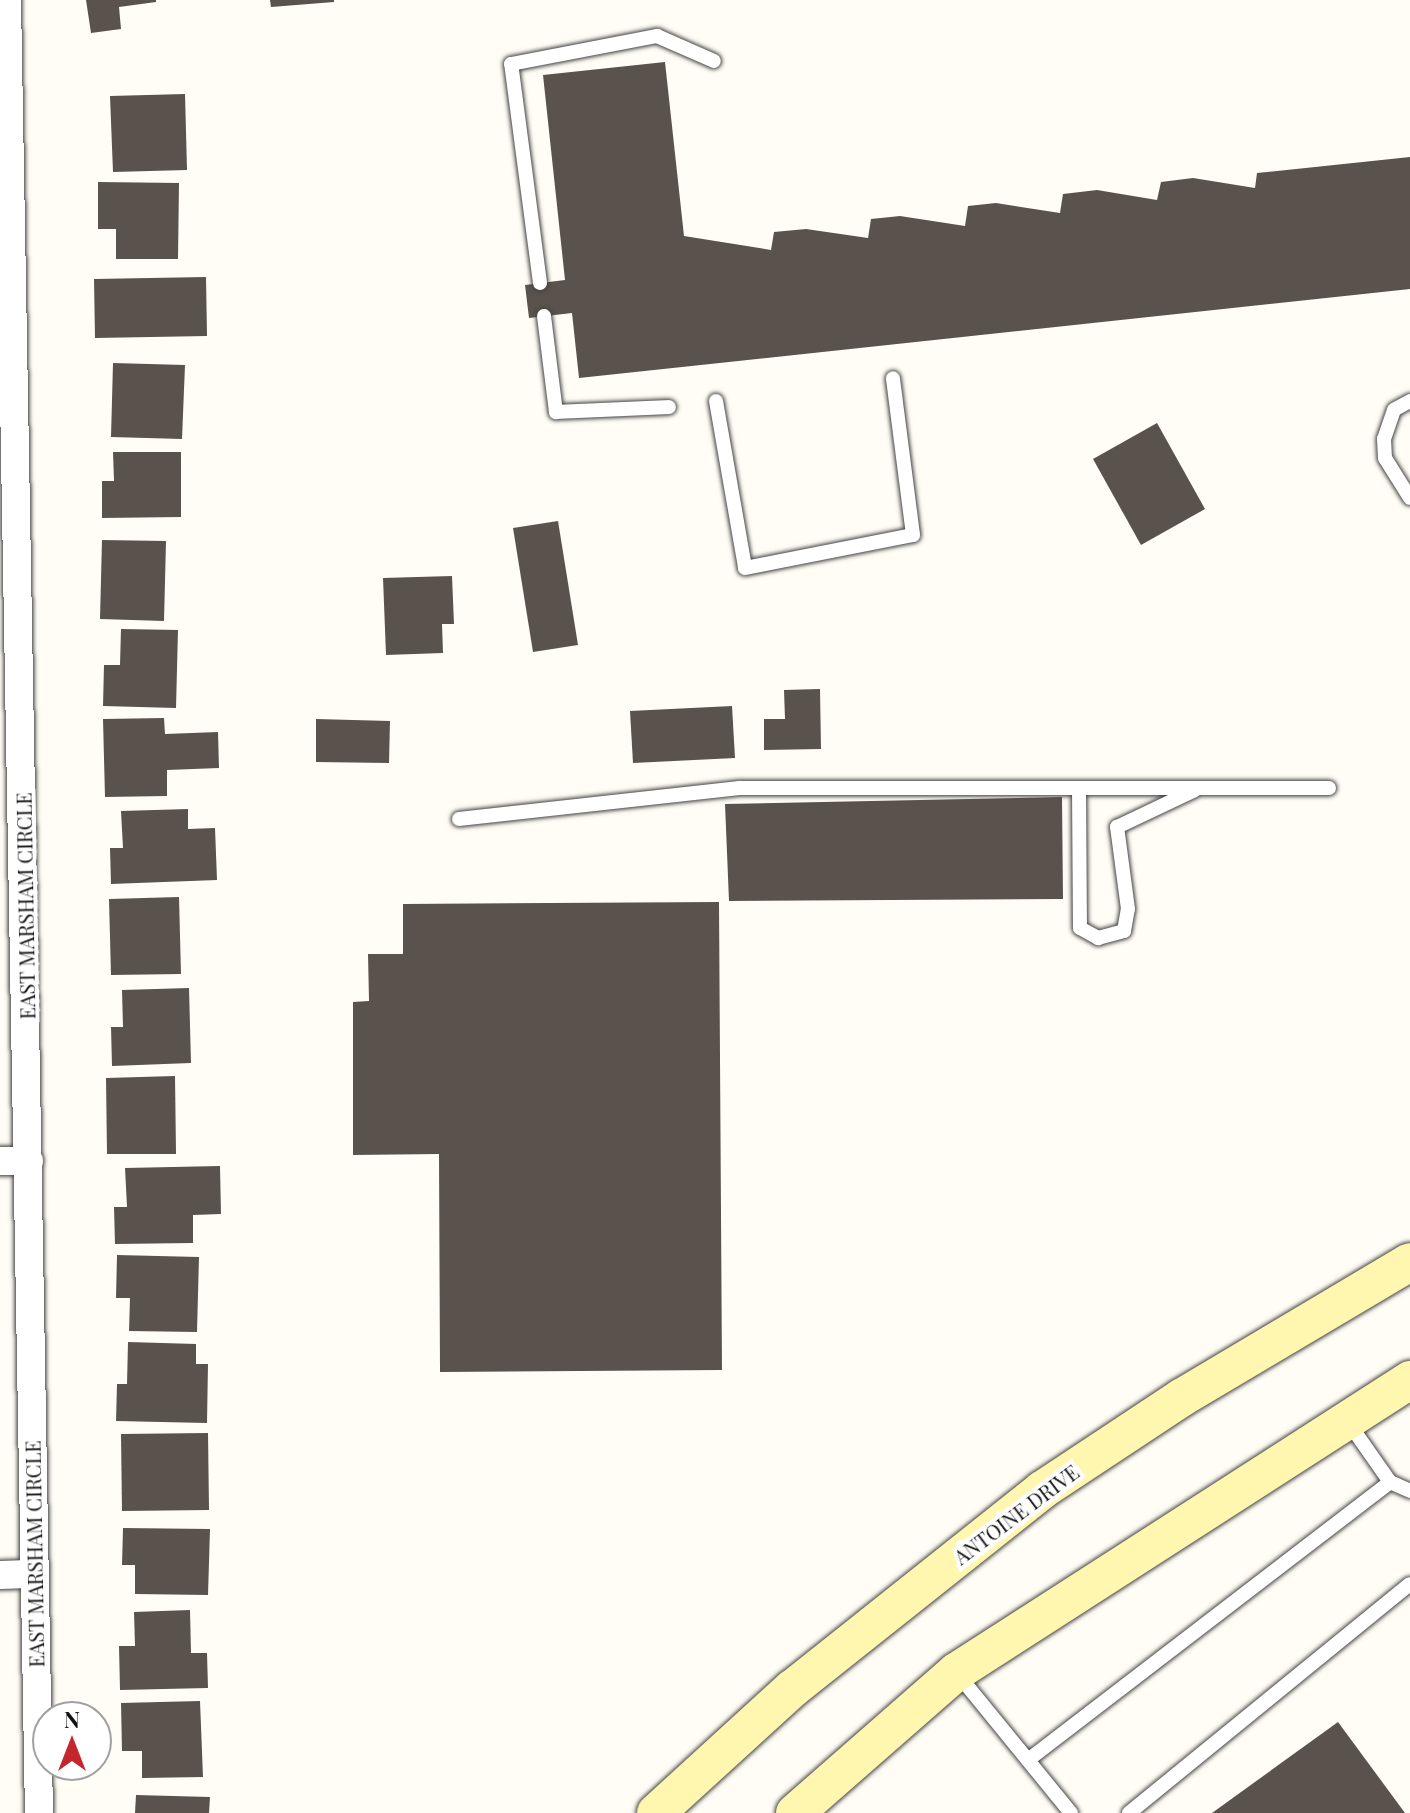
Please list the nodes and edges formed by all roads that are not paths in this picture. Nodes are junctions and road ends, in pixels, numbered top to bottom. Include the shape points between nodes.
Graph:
1 (7, 0) edge
2 (714, 61) dead end
3 (540, 283) dead end
4 (8, 312) edge
5 (544, 316) dead end
6 (893, 378) dead end
7 (716, 401) dead end
8 (1410, 401) edge
9 (669, 407) dead end
10 (1410, 498) edge
11 (11, 741) edge
12 (1079, 788) junction
13 (1199, 788) junction
14 (1329, 788) dead end
15 (459, 819) dead end
16 (0, 1161) edge
17 (29, 1161) junction
18 (1410, 1262) edge
19 (1410, 1380) edge
20 (1347, 1421) junction
21 (1390, 1482) junction
22 (1410, 1491) edge
23 (33, 1574) junction
24 (0, 1575) edge
25 (1410, 1584) edge
26 (956, 1672) junction
27 (1028, 1760) junction
28 (39, 1813) edge
29 (656, 1813) edge
30 (795, 1813) edge
31 (1071, 1813) edge
32 (1129, 1813) edge

1 - 4 street, EAST MARSHAM CIRCLE
2 - 3 lane via 657,36 511,64
4 - 11 street, EAST MARSHAM CIRCLE
5 - 9 lane via 556,412
6 - 7 lane via 913,535 745,568
8 - 10 lane via 1394,410 1384,439 1385,458
11 - 17 street, EAST MARSHAM CIRCLE
12 - 13 lane
12 - 13 lane via 1080,928 1098,938 1124,931 1128,909 1117,827
12 - 15 lane via 739,788
13 - 14 lane
16 - 17 street
17 - 23 street, EAST MARSHAM CIRCLE
18 - 29 main road, ANTOINE DRIVE via 1181,1398 1042,1490 792,1689
19 - 20 main road
20 - 21 lane
20 - 26 main road
21 - 22 lane
21 - 27 lane
23 - 24 street
23 - 28 street, EAST MARSHAM CIRCLE
25 - 32 lane
26 - 27 lane
26 - 30 main road
27 - 31 lane

